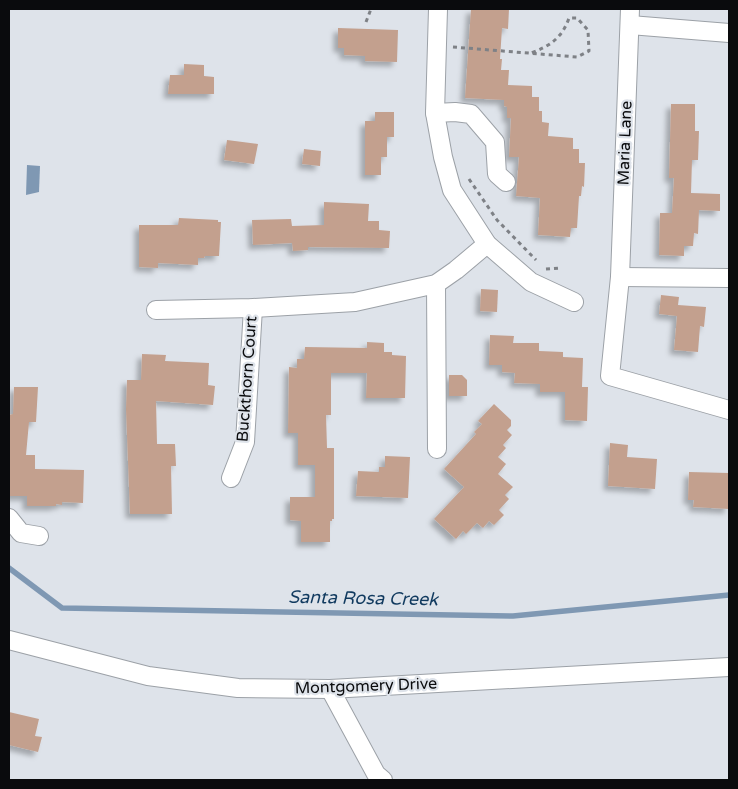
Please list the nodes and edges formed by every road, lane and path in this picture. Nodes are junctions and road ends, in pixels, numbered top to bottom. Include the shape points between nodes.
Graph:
1 (371, 9) edge
2 (438, 9) edge
3 (630, 17) edge
4 (366, 22) dead end
5 (729, 32) edge
6 (437, 45) junction
7 (531, 53) junction
8 (435, 112) junction
9 (506, 182) dead end
10 (488, 244) junction
11 (620, 277) junction
12 (729, 278) edge
13 (436, 284) junction
14 (574, 302) dead end
15 (252, 308) junction
16 (156, 310) dead end
17 (729, 410) edge
18 (437, 450) dead end
19 (231, 478) dead end
20 (9, 518) edge
21 (39, 536) dead end
22 (9, 640) edge
23 (729, 667) edge
24 (330, 689) junction
25 (383, 780) edge

1 - 4 path
2 - 6 street
3 - 5 street
3 - 11 street, Maria Lane
6 - 7 path
6 - 8 street
7 - 7 path via 577,57 589,51 588,30 577,18 569,18 564,32 546,47
8 - 9 street via 470,114 495,142 497,174
8 - 10 street via 452,190
10 - 13 street, Buckthorn Court
10 - 14 street via 531,282
11 - 12 street
11 - 17 street, Maria Lane via 610,376
13 - 15 street, Buckthorn Court via 355,302
13 - 18 street
15 - 16 street, Buckthorn Court
15 - 19 street, Buckthorn Court via 245,442
20 - 21 street via 21,533
22 - 24 street, Montgomery Drive via 148,676 238,688
23 - 24 street, Montgomery Drive
24 - 25 street via 376,774

